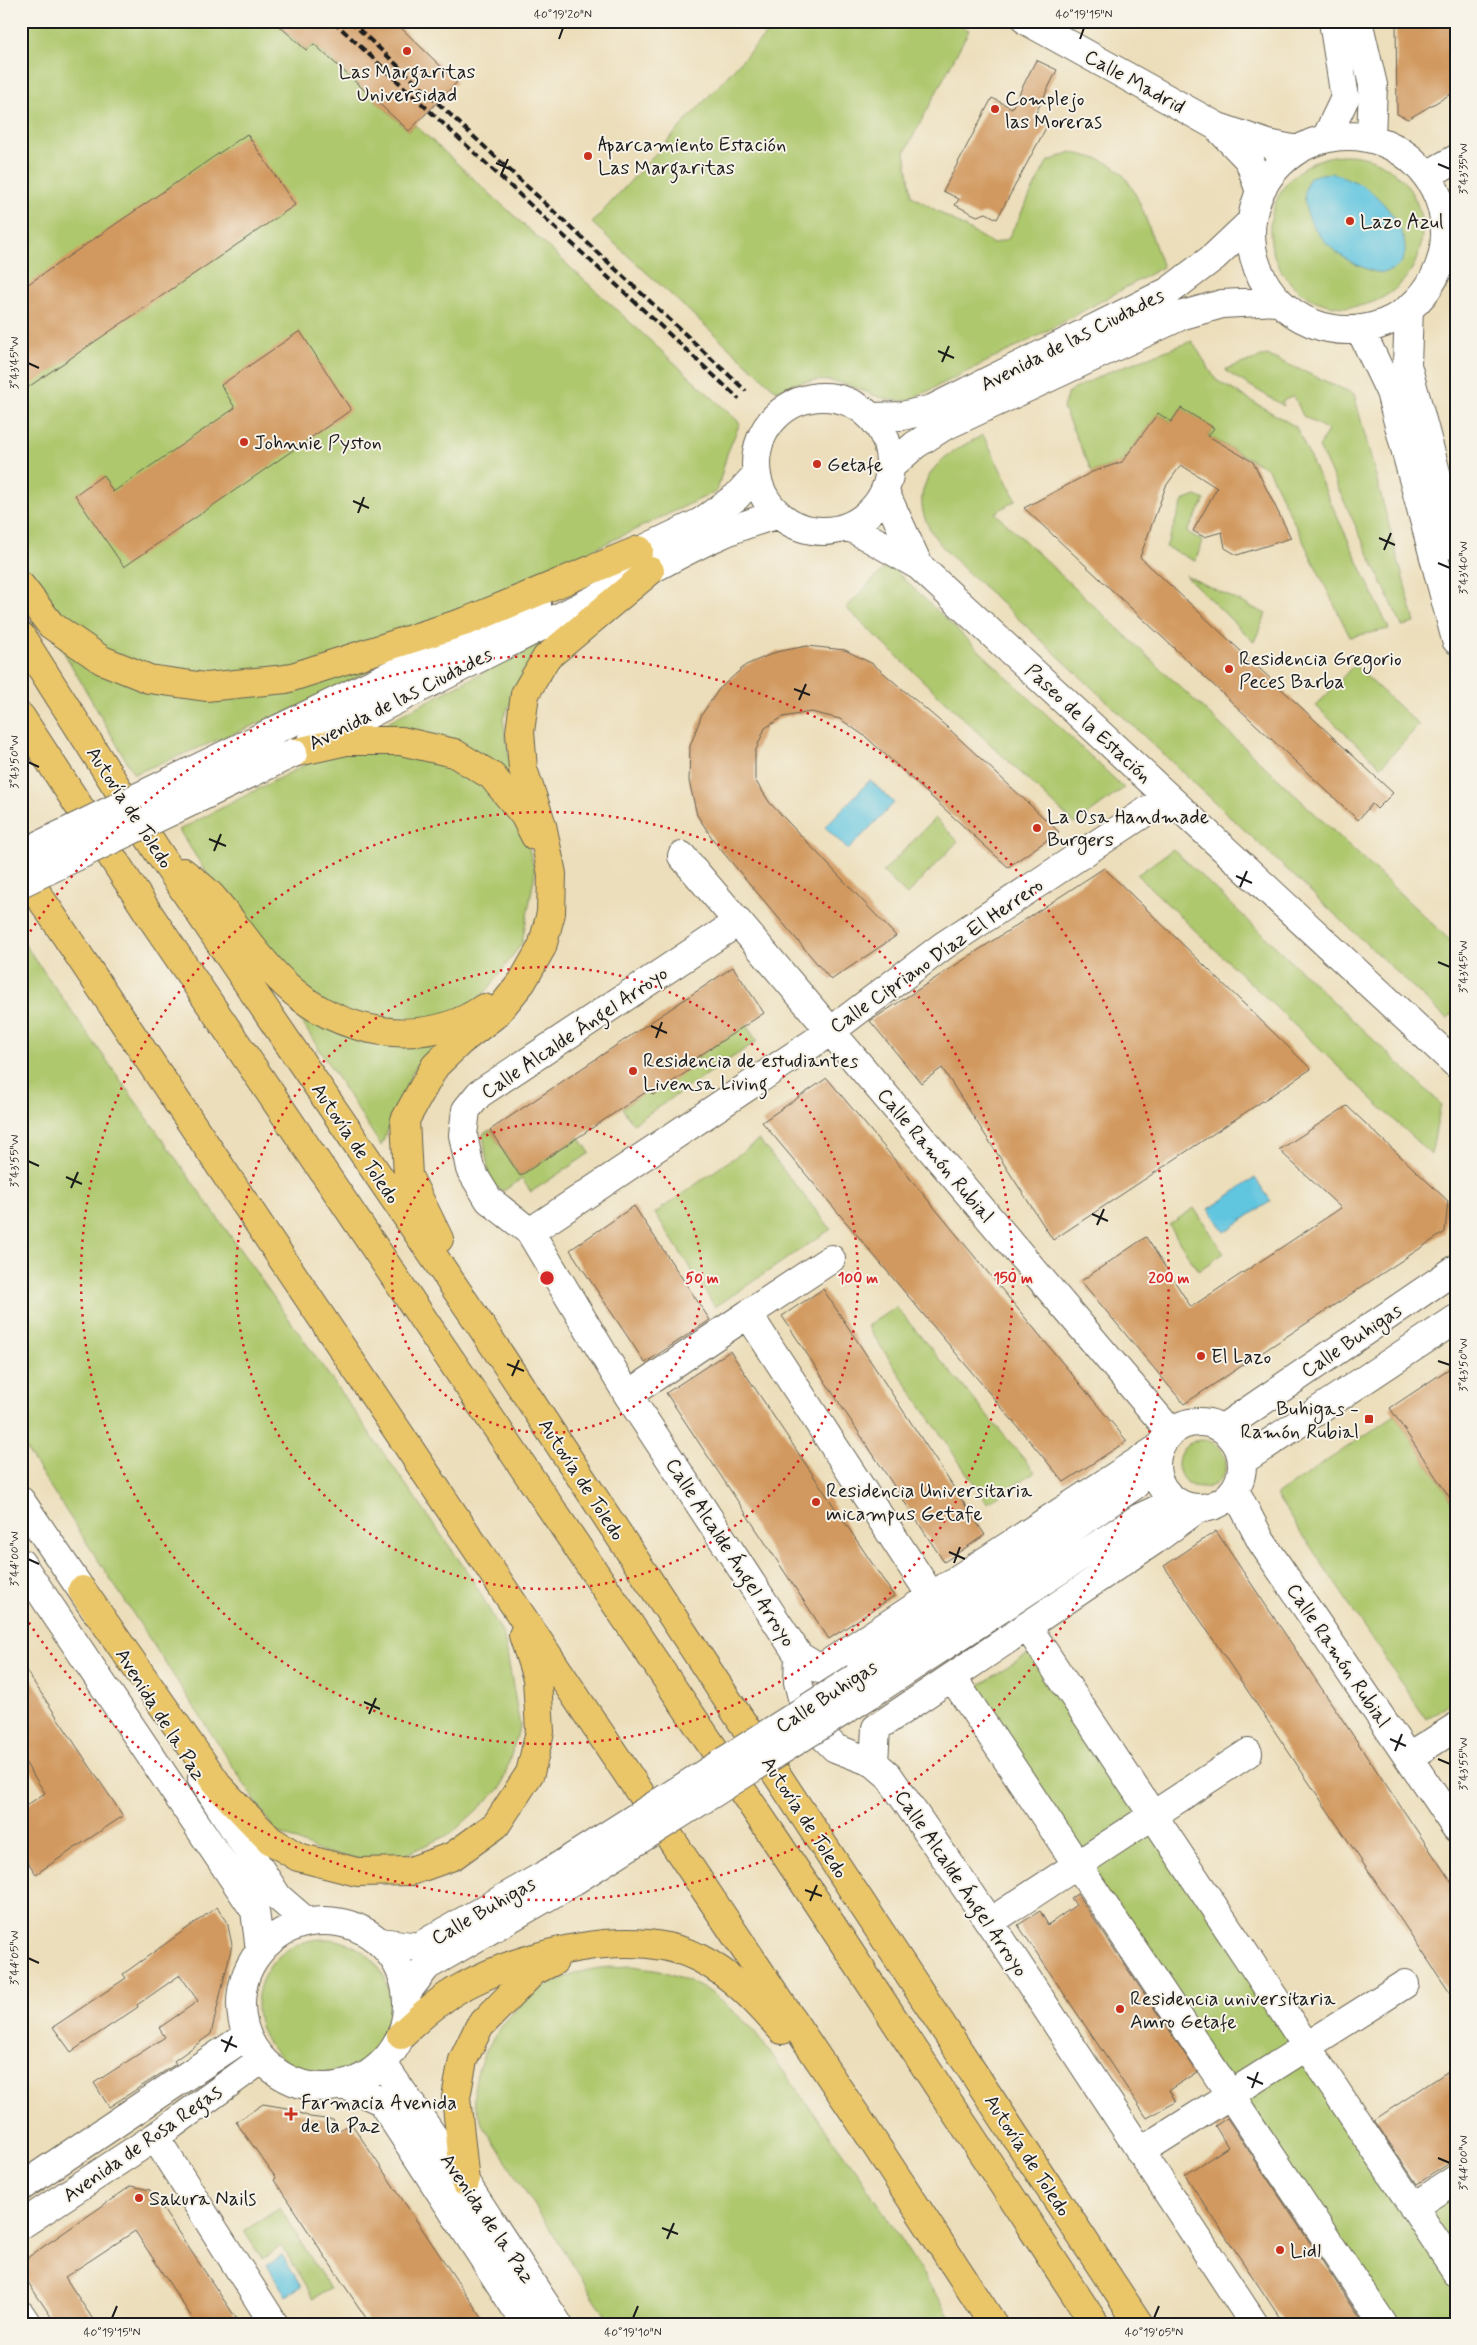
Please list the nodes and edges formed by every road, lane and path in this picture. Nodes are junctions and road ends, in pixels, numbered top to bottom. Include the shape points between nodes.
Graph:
1 (1027, 21) edge
2 (1333, 21) edge
3 (1358, 21) edge
4 (1218, 127) junction
5 (1326, 138) junction
6 (1371, 138) junction
7 (1297, 150) junction
8 (1456, 159) edge
9 (1427, 175) junction
10 (1260, 192) junction
11 (1252, 221) junction
12 (1450, 228) edge
13 (1443, 283) edge
14 (1278, 301) junction
15 (1409, 308) junction
16 (1360, 330) junction
17 (873, 417) junction
18 (756, 475) junction
19 (888, 479) junction
20 (778, 515) junction
21 (850, 527) junction
22 (1456, 546) edge
23 (644, 561) junction
24 (920, 566) junction
25 (21, 586) edge
26 (21, 636) edge
27 (1456, 640) edge
28 (21, 717) edge
29 (293, 753) junction
30 (1168, 796) junction
31 (156, 849) junction
32 (21, 854) edge
33 (682, 856) dead end
34 (21, 869) edge
35 (552, 874) junction
36 (21, 883) edge
37 (738, 922) junction
38 (522, 982) junction
39 (831, 1030) junction
40 (1456, 1064) edge
41 (530, 1232) junction
42 (831, 1258) dead end
43 (1456, 1269) edge
44 (748, 1314) junction
45 (1456, 1319) edge
46 (481, 1326) junction
47 (628, 1395) junction
48 (1222, 1428) junction
49 (1161, 1450) junction
50 (1242, 1460) junction
51 (21, 1501) edge
52 (1206, 1501) junction
53 (21, 1563) edge
54 (496, 1577) junction
55 (82, 1590) junction
56 (932, 1596) junction
57 (1027, 1626) junction
58 (799, 1656) junction
59 (952, 1677) junction
60 (862, 1687) junction
61 (1456, 1727) edge
62 (1248, 1753) dead end
63 (1409, 1757) junction
64 (874, 1763) junction
65 (1153, 1815) junction
66 (1456, 1828) edge
67 (1078, 1865) junction
68 (555, 1881) junction
69 (307, 1922) junction
70 (990, 1922) junction
71 (380, 1942) junction
72 (580, 1948) junction
73 (260, 1950) junction
74 (1405, 1984) dead end
75 (407, 1992) junction
76 (401, 2035) junction
77 (246, 2036) junction
78 (1307, 2046) junction
79 (261, 2060) junction
80 (383, 2064) junction
81 (345, 2085) junction
82 (1231, 2095) junction
83 (860, 2121) junction
84 (155, 2138) junction
85 (1140, 2152) junction
86 (1456, 2178) edge
87 (465, 2182) junction
88 (21, 2187) edge
89 (1413, 2207) junction
90 (21, 2225) edge
91 (1456, 2271) edge
92 (21, 2315) edge
93 (27, 2324) edge
94 (274, 2324) edge
95 (526, 2324) edge
96 (558, 2324) edge
97 (993, 2324) edge
98 (1095, 2324) edge
99 (1139, 2324) edge
100 (1254, 2324) edge
101 (1383, 2324) edge

1 - 4 street, Calle Madrid
2 - 5 street via 1344,98
3 - 6 street via 1372,85
4 - 7 street, Calle Madrid
4 - 10 street, Calle Madrid via 1249,160
5 - 6 street via 1349,135
5 - 7 street
6 - 9 street via 1402,152
7 - 10 street via 1275,168
8 - 9 street
9 - 12 street
10 - 11 street
11 - 14 street via 1252,250 1262,277
11 - 17 street, Avenida de las Ciudades via 1214,257 1169,291 932,408 902,416
12 - 13 street via 1443,251
13 - 15 street
14 - 16 street via 1302,318 1330,328
14 - 19 street, Avenida de las Ciudades via 1222,304 1182,315 943,427 914,445
15 - 16 street via 1386,322
15 - 22 street via 1408,365
16 - 27 street via 1390,392
17 - 18 street via 856,404 835,397 814,397 793,403 776,416 763,433 756,454
17 - 19 street via 886,440
18 - 20 street via 764,497
18 - 23 street, Avenida de las Ciudades via 736,497
19 - 21 street via 871,513
19 - 24 street, Paseo de la Estación
20 - 21 street via 794,526 812,531 831,532
20 - 23 street, Avenida de las Ciudades
21 - 24 street, Paseo de la Estación
23 - 25 highway via 286,679 206,687 149,679 102,660 51,625
23 - 29 street, Avenida de las Ciudades
23 - 32 street, Avenida de las Ciudades, bridge via 496,625
23 - 35 highway via 546,658 525,694 520,732 523,769 542,825
24 - 30 street, Paseo de la Estación
26 - 31 highway, Autovía de Toledo
28 - 98 highway, Autovía de Toledo via 157,926 777,1842
29 - 35 highway via 346,741 401,742 454,753 492,776 524,815
29 - 36 street, Avenida de las Ciudades, bridge
30 - 39 street, Calle Cipriano Díaz El Herrero via 943,946
30 - 40 street, Paseo de la Estación
31 - 38 highway via 213,898 250,947 286,985 318,1008 351,1025 394,1034 436,1030 476,1014
31 - 46 highway, Autovía de Toledo
33 - 37 street, Calle Ramón Rubial
34 - 54 highway
35 - 38 highway via 551,913 542,947
37 - 39 street, Calle Ramón Rubial
37 - 41 street, Calle Alcalde Ángel Arroyo via 479,1094 466,1110 463,1134 470,1169 489,1200
38 - 46 highway via 496,1014 435,1066 405,1120 408,1176
39 - 41 street, Calle Cipriano Díaz El Herrero
39 - 49 street, Calle Ramón Rubial
41 - 47 street, Calle Alcalde Ángel Arroyo
42 - 44 street
43 - 48 street, Calle Buhigas
44 - 47 street
44 - 56 street
45 - 50 street, Calle Buhigas
46 - 99 highway, Autovía de Toledo
47 - 58 street, Calle Alcalde Ángel Arroyo
48 - 49 street via 1194,1421
48 - 50 street via 1235,1441
49 - 52 street via 1160,1488
49 - 56 street
49 - 60 street, Calle Buhigas
50 - 52 street via 1242,1473
51 - 55 street, Avenida de la Paz
52 - 57 street
52 - 60 street, Calle Buhigas via 1139,1518
52 - 63 street, Calle Ramón Rubial via 1255,1531
53 - 73 street, Avenida de la Paz via 255,1911
54 - 55 highway via 526,1642 538,1678 540,1732 530,1773 496,1825 453,1856 411,1871 357,1872 298,1857 270,1840 221,1789
54 - 83 highway
55 - 69 street, Avenida de la Paz via 278,1898
56 - 58 street via 820,1669
57 - 59 street
57 - 65 street
58 - 64 street, Calle Alcalde Ángel Arroyo via 798,1682 808,1721 835,1748
59 - 64 street via 876,1728
59 - 67 street
60 - 68 street, Calle Buhigas, bridge
61 - 63 street
62 - 65 street
63 - 66 street, Calle Ramón Rubial
64 - 70 street, Calle Alcalde Ángel Arroyo via 888,1775
65 - 67 street
65 - 78 street
67 - 70 street
67 - 82 street
68 - 71 street, Calle Buhigas via 418,1947
68 - 75 street, Calle Buhigas via 427,1966
69 - 71 street via 324,1920 357,1927
69 - 73 street via 274,1937
70 - 85 street, Calle Alcalde Ángel Arroyo
71 - 75 street via 397,1964
72 - 76 highway via 523,1961 464,1986 422,2015
72 - 83 highway via 619,1943 662,1947 698,1958 728,1976 754,1998
72 - 87 highway via 534,1971 480,2027 463,2060 456,2097
73 - 77 street via 249,1967 240,2004
74 - 78 street
75 - 76 street
76 - 80 street
77 - 79 street
77 - 88 street, Avenida de Rosa Regas
78 - 82 street
78 - 89 street
79 - 81 street via 290,2081 318,2088
79 - 84 street, Avenida de Rosa Regas
80 - 81 street
80 - 87 street, Avenida de la Paz
81 - 95 street, Avenida de la Paz via 381,2101
82 - 85 street
82 - 101 street
83 - 97 highway
84 - 90 street, Avenida de Rosa Regas
84 - 94 street
85 - 100 street, Calle Alcalde Ángel Arroyo
86 - 89 street
87 - 96 street, Avenida de la Paz
89 - 91 street
92 - 93 street

